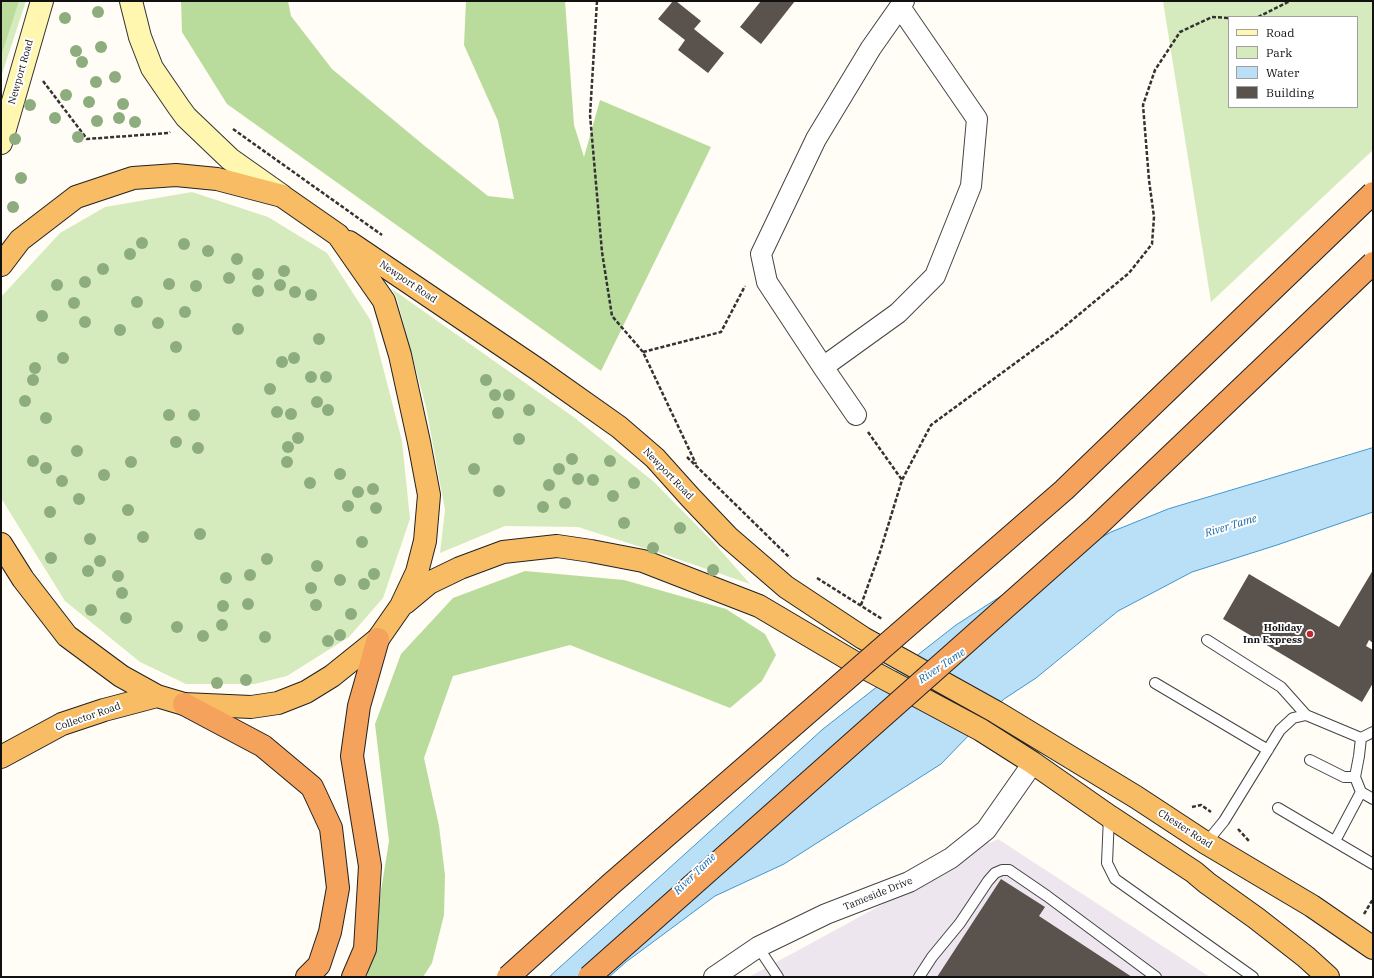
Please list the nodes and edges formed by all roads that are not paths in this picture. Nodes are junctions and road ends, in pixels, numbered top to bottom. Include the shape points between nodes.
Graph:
1 (42, 1) edge
2 (131, 1) edge
3 (902, 4) edge
4 (1, 143) edge
5 (1373, 193) edge
6 (282, 196) junction
7 (338, 235) junction
8 (1373, 263) edge
9 (1, 265) edge
10 (823, 368) junction
11 (856, 415) road end
12 (1, 544) edge
13 (401, 606) junction
14 (378, 639) junction
15 (1207, 640) dead end
16 (1154, 683) dead end
17 (157, 696) junction
18 (184, 704) junction
19 (996, 712) joint
20 (1306, 715) junction
21 (1373, 732) edge
22 (1361, 738) junction
23 (1268, 750) junction
24 (1, 757) edge
25 (1310, 760) dead end
26 (1033, 763) junction
27 (1355, 777) junction
28 (1361, 792) junction
29 (1373, 799) edge
30 (1278, 808) dead end
31 (1109, 816) junction
32 (1335, 841) junction
33 (1206, 843) junction
34 (1373, 864) edge
35 (758, 947) junction
36 (1373, 948) edge
37 (307, 977) edge
38 (352, 977) edge
39 (508, 977) edge
40 (589, 977) edge
41 (714, 977) edge
42 (778, 977) edge
43 (919, 977) edge
44 (1156, 977) edge
45 (1253, 977) edge
46 (1328, 977) edge

1 - 4 main road, Newport Road
2 - 6 main road via 140,37 152,68 186,117 230,159
3 - 10 street via 870,48 816,139 762,254 767,282
3 - 10 street via 977,119 971,186 935,276 898,313
5 - 39 highway, bridge via 1064,490 611,884
6 - 7 highway, Newport Road
6 - 9 highway via 217,179 176,175 133,178 76,197 20,240
7 - 13 highway via 384,301 400,355 420,442 429,495 425,541 417,572
7 - 19 highway, Newport Road, bridge via 531,364 619,427 655,458 723,531 786,587 863,638
8 - 40 highway, bridge via 1095,528
10 - 11 street
12 - 17 highway via 23,579 67,636 121,676
13 - 14 highway
13 - 26 highway, bridge via 429,583 503,552 557,546 643,561 759,606 852,661 981,730
14 - 18 highway via 332,676 306,692 278,703 251,707
14 - 38 highway via 359,706 352,756 370,866 365,949
15 - 20 lane via 1281,687
16 - 23 lane
17 - 18 highway
17 - 24 highway, Collector Road via 62,724
18 - 37 highway via 263,746 312,786 331,828 338,888 330,932 318,964
19 - 33 highway, Chester Road
20 - 22 lane
20 - 23 lane via 1294,718 1280,730
21 - 22 lane
22 - 27 lane
23 - 33 lane via 1224,821
25 - 27 lane via 1344,777
26 - 31 highway
26 - 35 street, Tameside Drive via 986,830 951,858 910,882 826,914
27 - 28 lane
28 - 29 lane
28 - 32 lane
30 - 32 lane
31 - 45 lane via 1107,863 1114,879
31 - 46 highway via 1194,872 1306,957
32 - 34 lane
33 - 36 highway, Chester Road via 1312,906
35 - 41 street, Tameside Drive
35 - 42 lane
43 - 44 lane via 988,881 995,873 1009,870

